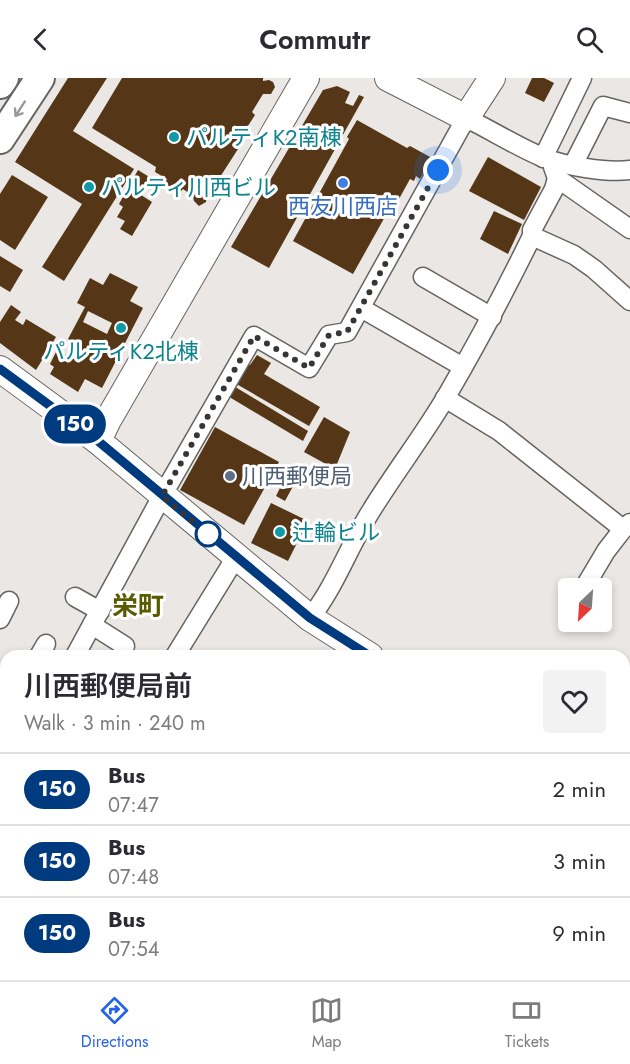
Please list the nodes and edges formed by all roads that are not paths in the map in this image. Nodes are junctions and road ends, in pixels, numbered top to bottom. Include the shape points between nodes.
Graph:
1 (4, 78) edge
2 (40, 78) edge
3 (306, 78) edge
4 (387, 78) edge
5 (422, 78) edge
6 (492, 78) edge
7 (582, 78) edge
8 (0, 84) edge
9 (630, 113) edge
10 (466, 118) junction
11 (0, 140) edge
12 (547, 159) junction
13 (573, 165) junction
14 (630, 170) edge
15 (557, 178) junction
16 (630, 229) edge
17 (532, 236) junction
18 (423, 277) dead end
19 (630, 301) edge
20 (361, 308) junction
21 (492, 317) junction
22 (463, 367) junction
23 (0, 369) edge
24 (445, 398) junction
25 (98, 441) junction
26 (162, 496) junction
27 (627, 526) edge
28 (236, 557) junction
29 (590, 578) edge
30 (75, 597) dead end
31 (9, 601) dead end
32 (96, 618) junction
33 (310, 618) junction
34 (0, 619) edge
35 (125, 646) dead end
36 (78, 650) edge
37 (179, 650) edge
38 (358, 650) edge

1 - 8 main road
2 -> 11 main road
3 - 25 street
4 - 10 street
5 - 10 street via 440,89
6 - 10 street
7 - 12 street
9 - 13 street via 603,105
10 - 12 street
10 - 20 street
12 - 13 street
12 - 15 street
13 - 14 street via 617,172
15 - 16 street
15 - 17 street
17 - 19 street via 574,255
17 - 21 street
18 - 21 street
20 - 22 street
20 - 26 street via 347,332 329,335 309,368 254,336
21 - 22 street
22 - 24 street
23 - 25 street
24 - 27 street via 499,431
24 - 33 street via 394,472 360,528 336,579
25 - 26 street
26 - 28 street
26 - 32 street
27 - 29 street
28 - 33 street
28 - 37 street
30 - 32 street
31 - 34 street
32 - 35 street
32 - 36 street
33 - 38 street

